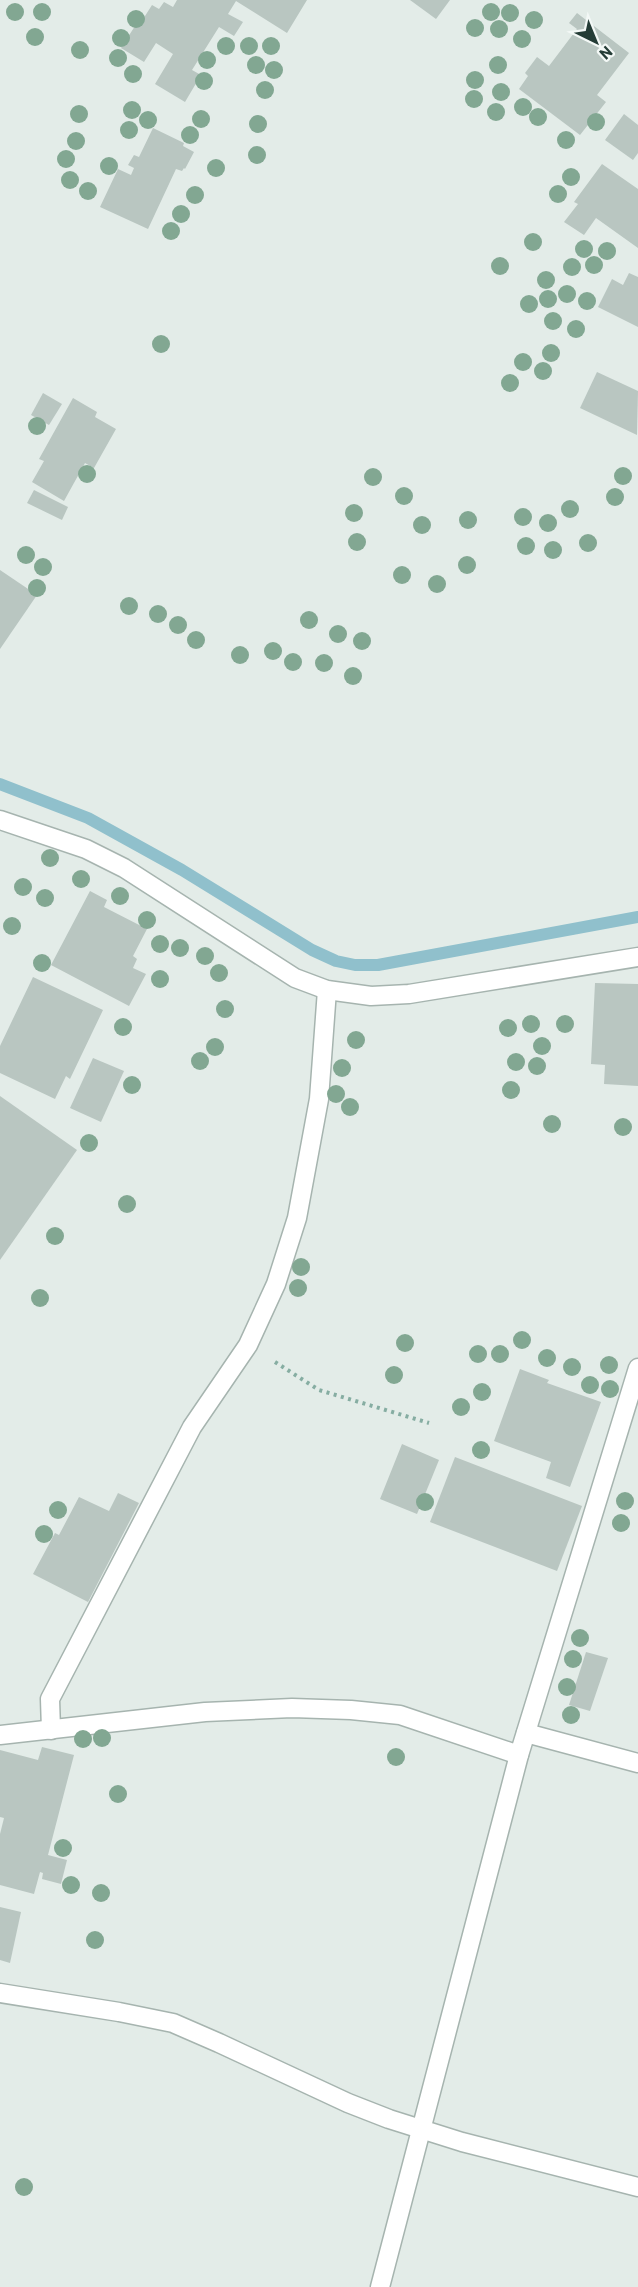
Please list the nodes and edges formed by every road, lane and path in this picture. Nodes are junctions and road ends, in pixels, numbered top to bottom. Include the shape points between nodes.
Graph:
1 (0, 820) edge
2 (638, 957) edge
3 (327, 990) junction
4 (248, 1345) junction
5 (638, 1368) edge
6 (429, 1423) dead end
7 (51, 1730) junction
8 (526, 1733) junction
9 (0, 1735) edge
10 (519, 1755) junction
11 (638, 1763) edge
12 (0, 1993) edge
13 (421, 2129) junction
14 (638, 2187) edge
15 (380, 2287) edge

1 - 3 street via 86,849 124,868 296,978
2 - 3 street via 410,994 371,996
3 - 4 street via 319,1099 297,1218 276,1284
4 - 6 path via 319,1390
4 - 7 street via 192,1427 50,1699
5 - 8 street
7 - 9 street
7 - 10 street via 205,1712 351,1710 400,1715
8 - 10 street
8 - 11 street
10 - 13 street
12 - 13 street via 173,2024 348,2103
13 - 14 street
13 - 15 street

